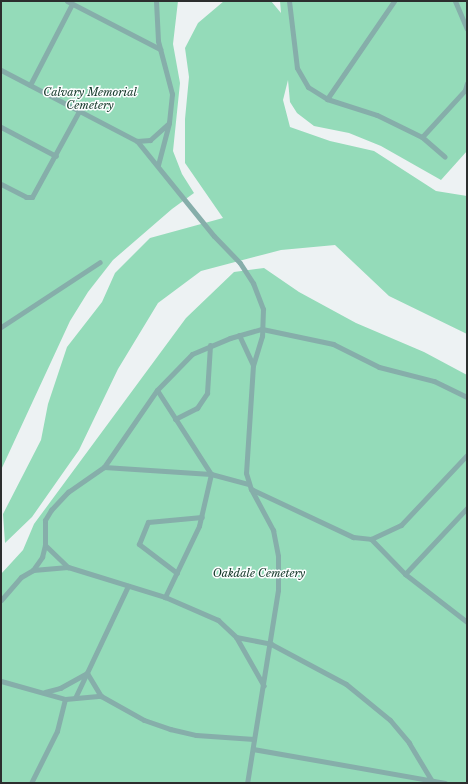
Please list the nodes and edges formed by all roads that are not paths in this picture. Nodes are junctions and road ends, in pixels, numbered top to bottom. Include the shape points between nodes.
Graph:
1 (67, 1) edge
2 (156, 1) edge
3 (289, 1) edge
4 (394, 1) edge
5 (455, 1) edge
6 (72, 4) junction
7 (467, 29) edge
8 (160, 49) junction
9 (1, 70) edge
10 (467, 83) edge
11 (30, 85) junction
12 (327, 99) junction
13 (80, 111) junction
14 (169, 122) junction
15 (1, 127) edge
16 (422, 137) junction
17 (136, 142) junction
18 (56, 156) junction
19 (445, 157) dead end
20 (158, 165) junction
21 (1, 184) edge
22 (100, 262) dead end
23 (1, 327) edge
24 (262, 329) junction
25 (239, 335) junction
26 (210, 345) junction
27 (253, 366) junction
28 (157, 390) junction
29 (467, 397) edge
30 (175, 419) junction
31 (467, 456) edge
32 (104, 467) junction
33 (211, 474) junction
34 (249, 484) junction
35 (251, 490) junction
36 (467, 508) edge
37 (202, 517) junction
38 (371, 540) junction
39 (45, 545) junction
40 (68, 567) junction
41 (33, 570) junction
42 (177, 573) junction
43 (405, 574) junction
44 (128, 586) junction
45 (165, 597) junction
46 (1, 600) edge
47 (467, 622) edge
48 (236, 637) junction
49 (271, 644) junction
50 (86, 673) junction
51 (1, 681) edge
52 (264, 686) junction
53 (44, 693) junction
54 (101, 696) junction
55 (65, 698) junction
56 (75, 698) junction
57 (254, 739) junction
58 (253, 749) junction
59 (433, 782) edge
60 (31, 783) edge
61 (247, 783) edge
62 (445, 783) edge

1 - 6 lane
2 - 8 lane
3 - 12 lane via 297,68 308,87
4 - 12 lane
5 - 7 lane
6 - 8 lane
6 - 11 lane
8 - 14 lane via 172,94
9 - 11 lane
10 - 16 lane via 464,90
11 - 13 lane
12 - 16 lane via 377,114
13 - 17 lane
13 - 18 lane
14 - 17 lane via 150,140
14 - 20 lane
15 - 18 lane
16 - 19 lane
17 - 20 lane
18 - 21 lane via 32,197 26,198
20 - 24 lane via 253,283 263,309
22 - 23 lane
24 - 25 lane
24 - 27 lane
24 - 29 lane via 333,344 379,367 434,381
25 - 26 lane
25 - 27 lane
26 - 28 lane via 192,354
26 - 30 lane via 207,393 198,408
27 - 34 lane via 246,473
28 - 30 lane
28 - 32 lane
30 - 33 lane
31 - 38 lane via 401,525
32 - 33 lane
32 - 39 lane via 68,492 51,510 45,520
33 - 34 lane
33 - 37 lane
34 - 35 lane
35 - 38 lane via 353,537
35 - 49 lane via 273,530 278,556 278,590
36 - 43 lane
37 - 42 lane
37 - 42 lane via 148,522 139,544
38 - 43 lane
39 - 40 lane
39 - 41 lane via 42,557
40 - 41 lane
40 - 44 lane
41 - 46 lane via 21,577
42 - 45 lane
43 - 47 lane
44 - 45 lane
44 - 50 lane
45 - 48 lane via 218,620
48 - 49 lane
48 - 52 lane
49 - 52 lane
49 - 59 lane via 346,684 390,720 409,743
50 - 53 lane via 60,688
50 - 54 lane
50 - 56 lane
51 - 53 lane
52 - 57 lane
53 - 55 lane
54 - 56 lane
54 - 57 lane via 144,720 170,730 196,735
55 - 56 lane
55 - 60 lane via 57,731
57 - 58 lane
58 - 59 lane
58 - 61 lane
59 - 62 lane

